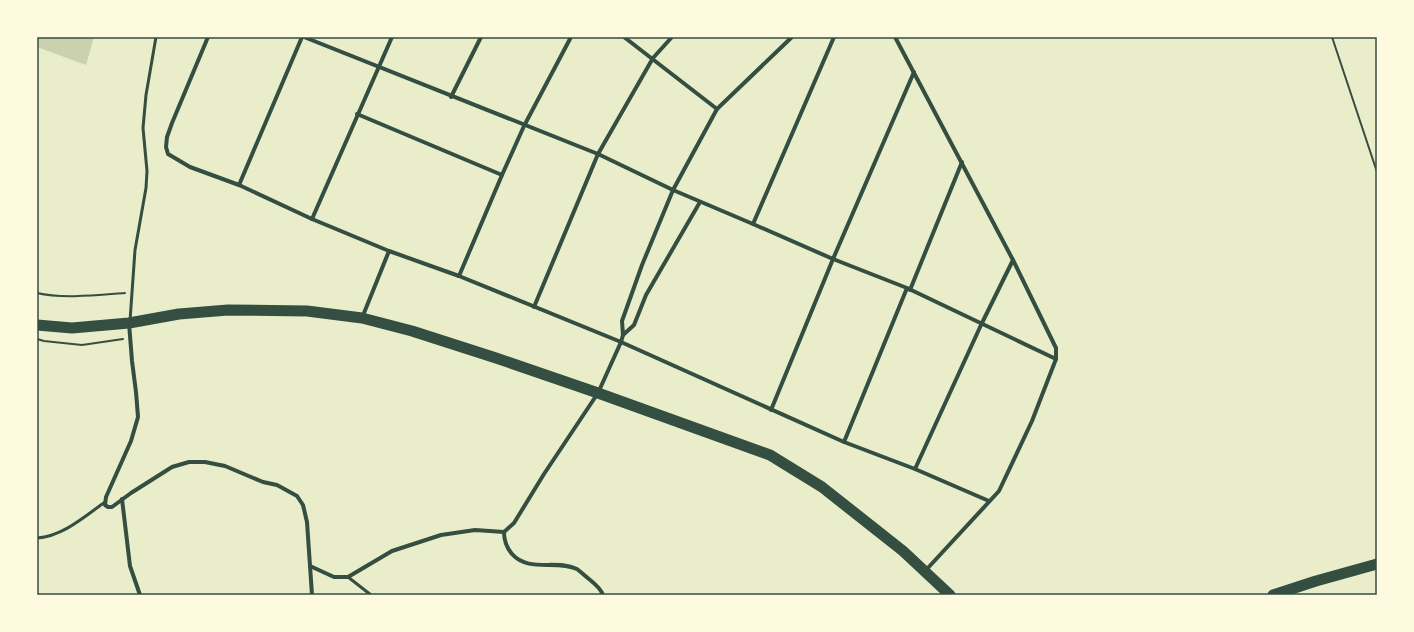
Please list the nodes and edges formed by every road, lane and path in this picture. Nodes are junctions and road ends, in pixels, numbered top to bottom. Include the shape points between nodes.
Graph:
1 (156, 37) edge
2 (208, 37) edge
3 (303, 37) edge
4 (392, 37) edge
5 (481, 37) edge
6 (571, 37) edge
7 (624, 37) edge
8 (672, 37) edge
9 (792, 37) edge
10 (834, 37) edge
11 (896, 37) edge
12 (1332, 37) edge
13 (653, 58) junction
14 (379, 66) junction
15 (914, 72) junction
16 (451, 97) junction
17 (717, 108) junction
18 (358, 114) junction
19 (524, 126) junction
20 (598, 154) junction
21 (962, 162) junction
22 (1377, 172) edge
23 (502, 175) junction
24 (239, 185) junction
25 (673, 190) junction
26 (700, 202) junction
27 (312, 219) junction
28 (752, 224) junction
29 (389, 251) junction
30 (833, 259) junction
31 (1013, 260) junction
32 (459, 276) junction
33 (908, 289) junction
34 (132, 292) junction
35 (37, 293) edge
36 (534, 308) junction
37 (362, 318) junction
38 (129, 323) junction
39 (37, 325) edge
40 (981, 325) junction
41 (623, 335) junction
42 (130, 338) junction
43 (37, 339) edge
44 (621, 342) junction
45 (1056, 359) junction
46 (598, 393) junction
47 (771, 410) junction
48 (844, 442) junction
49 (915, 469) junction
50 (122, 500) junction
51 (988, 501) junction
52 (105, 502) junction
53 (504, 532) junction
54 (37, 538) edge
55 (1377, 564) edge
56 (310, 566) junction
57 (924, 572) junction
58 (348, 578) junction
59 (140, 595) edge
60 (312, 595) edge
61 (371, 595) edge
62 (603, 595) edge
63 (950, 595) edge
64 (1273, 595) edge

1 - 34 lane via 146,95 143,128 146,188 135,250
2 - 24 street via 172,123 166,146 168,154 190,167
3 - 14 street
3 - 24 street
4 - 14 street
5 - 16 street
6 - 19 street
7 - 13 street
8 - 13 street
9 - 17 street
10 - 28 street
11 - 15 street
12 - 22 path
13 - 17 street
13 - 20 street
14 - 16 street
14 - 18 street
15 - 21 street
15 - 30 street
16 - 19 street
17 - 25 street
18 - 23 street
18 - 27 street
19 - 20 street
19 - 23 street
20 - 25 street
20 - 36 street
21 - 31 street
21 - 33 street
23 - 32 street
24 - 27 street
25 - 26 street
25 - 41 street via 622,321
26 - 28 street
26 - 41 street via 646,295 634,325
27 - 29 street
28 - 30 street
29 - 32 street
29 - 37 street
30 - 33 street
30 - 47 street
31 - 40 street
31 - 45 street via 1056,348
32 - 36 street
33 - 40 street
33 - 48 street
34 - 35 path via 49,296
34 - 38 lane
36 - 44 street
37 - 38 highway via 307,311 228,310 179,314
37 - 46 highway via 412,331
38 - 39 highway via 72,328
38 - 42 street
40 - 45 street
40 - 49 street
41 - 44 street
42 - 43 path via 82,345
42 - 52 street via 138,417 131,441
44 - 46 street
44 - 47 street
45 - 51 street via 1032,421 999,491
46 - 53 street via 514,523
46 - 57 highway via 770,456 822,487 903,551
47 - 48 street
48 - 49 street
49 - 51 street
50 - 52 street via 112,507 108,507
50 - 56 street via 172,467 189,462 225,466 276,485 297,496 307,522
50 - 59 street via 130,566
51 - 57 street
52 - 54 lane via 59,533
53 - 58 street via 475,530 441,535 392,551
53 - 62 street via 504,540 515,558 534,565 576,569 592,581
55 - 64 highway
56 - 58 street via 334,577
56 - 60 street
57 - 63 highway
58 - 61 lane

